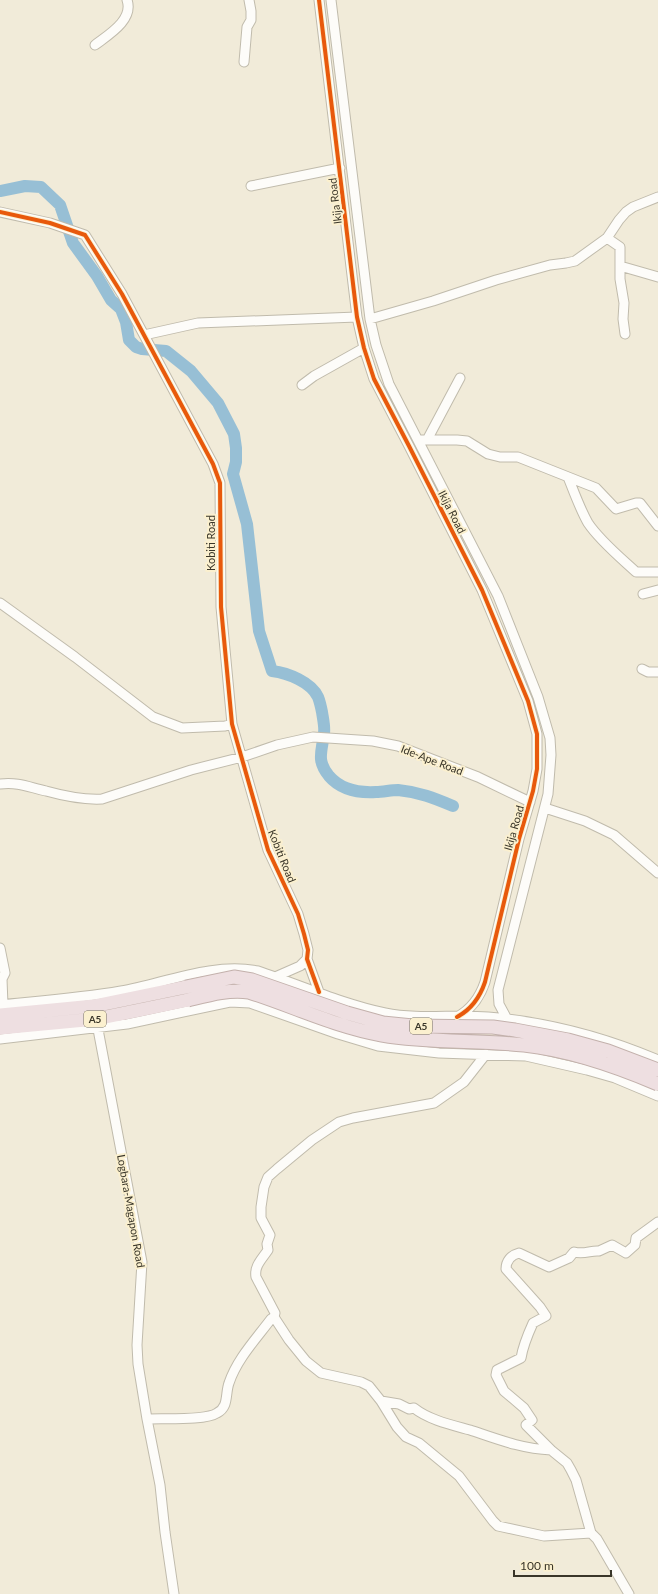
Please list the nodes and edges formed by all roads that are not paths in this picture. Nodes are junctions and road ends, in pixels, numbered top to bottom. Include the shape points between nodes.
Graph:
1 (127, 0) edge
2 (249, 0) edge
3 (319, 0) edge
4 (331, 0) edge
5 (95, 45) dead end
6 (244, 62) dead end
7 (340, 168) junction
8 (251, 186) dead end
9 (658, 196) edge
10 (0, 212) edge
11 (607, 238) junction
12 (620, 266) junction
13 (658, 277) edge
14 (357, 317) junction
15 (370, 319) junction
16 (626, 334) dead end
17 (144, 335) junction
18 (364, 348) junction
19 (460, 378) dead end
20 (302, 385) dead end
21 (423, 440) junction
22 (568, 477) junction
23 (658, 526) edge
24 (658, 572) edge
25 (658, 590) edge
26 (643, 594) dead end
27 (0, 603) edge
28 (642, 669) dead end
29 (658, 672) edge
30 (232, 724) junction
31 (242, 757) junction
32 (0, 784) edge
33 (530, 802) junction
34 (546, 808) junction
35 (658, 873) edge
36 (0, 948) edge
37 (307, 959) junction
38 (275, 976) junction
39 (318, 992) junction
40 (187, 993) junction
41 (1, 1008) edge
42 (95, 1012) junction
43 (419, 1016) junction
44 (457, 1017) junction
45 (507, 1019) junction
46 (0, 1028) edge
47 (0, 1039) edge
48 (416, 1051) junction
49 (486, 1054) junction
50 (658, 1060) edge
51 (658, 1070) edge
52 (658, 1084) edge
53 (658, 1096) edge
54 (658, 1222) edge
55 (274, 1317) junction
56 (381, 1400) junction
57 (147, 1419) junction
58 (551, 1450) junction
59 (591, 1533) junction
60 (174, 1594) edge
61 (629, 1594) edge

1 - 5 street via 128,10 124,19
2 - 6 street via 251,12 247,26
3 - 7 street, Ikija Road
4 - 15 street, Ikija Road
7 - 8 street
7 - 14 street, Ikija Road
9 - 11 street via 626,212
10 - 17 street, Kobiti Road via 68,228 85,235
11 - 12 street via 620,247
11 - 15 street via 599,246 570,262 496,280
12 - 13 street
12 - 16 street
14 - 17 street via 198,323
14 - 18 street, Ikija Road
15 - 21 street, Ikija Road via 389,384
17 - 30 street, Kobiti Road via 213,464 220,483 220,607
18 - 20 street
18 - 33 street, Ikija Road via 374,379 482,590 528,701 537,734 538,752
19 - 21 street
21 - 22 street via 467,441 488,454 500,458 518,458
21 - 34 street, Ikija Road via 498,596 546,719 551,749
22 - 23 street via 596,488 616,508 640,503
22 - 24 street via 589,524 612,550 636,572
25 - 26 street
27 - 30 street via 153,718 182,728
28 - 29 street via 652,673
30 - 31 street, Kobiti Road
31 - 32 street, Ide-Ape Road via 191,770 102,799 87,800 14,782
31 - 33 street, Ide-Ape Road via 277,745 313,737 373,742 398,746 478,777
31 - 37 street, Kobiti Road via 268,850 298,914 308,950
33 - 44 street, Ikija Road via 486,982 474,1004
34 - 35 street via 585,821 614,835
34 - 45 street, Ikija Road via 498,990 499,1004
36 - 41 street via 5,973 2,979
37 - 38 street via 300,966
37 - 39 street, Kobiti Road
38 - 39 street
38 - 42 street via 244,968 227,968 121,991
39 - 43 street via 385,1013
40 - 42 highway, A5
40 - 51 highway, A5, bridge via 234,978 252,980 347,1013 383,1022 413,1026 493,1027 515,1030 608,1051
40 - 52 highway, A5, bridge via 235,990 249,992 343,1025 411,1040 537,1047 604,1063
41 - 42 highway, A5
42 - 46 highway, A5
42 - 47 street
42 - 48 street via 127,1024 220,1003 250,1003 378,1046
42 - 57 street, Logbara-Magapon Road via 142,1262 137,1345
43 - 44 street
43 - 48 street
44 - 45 street
45 - 50 street via 596,1037
48 - 49 street
49 - 53 street via 526,1056 562,1064 615,1078
49 - 55 street via 464,1082 434,1103 339,1122 312,1140 268,1177 264,1187 261,1214 270,1235 268,1250 255,1271 275,1313
54 - 58 street via 636,1238 635,1245 626,1253 612,1244 599,1251 574,1252 551,1267 519,1253 510,1257 506,1264 510,1275 546,1316 533,1323 521,1358 497,1370 496,1375 504,1391 524,1408 532,1420 526,1425
55 - 56 street via 302,1356 321,1373 361,1382 369,1386
55 - 57 street via 228,1385 223,1410 206,1417
56 - 58 street via 409,1409 414,1408 420,1413 456,1427 514,1445
56 - 59 street via 400,1431 459,1476 498,1526 544,1536
57 - 60 street, Logbara-Magapon Road via 160,1485
58 - 59 street via 567,1463 576,1480
59 - 61 street

